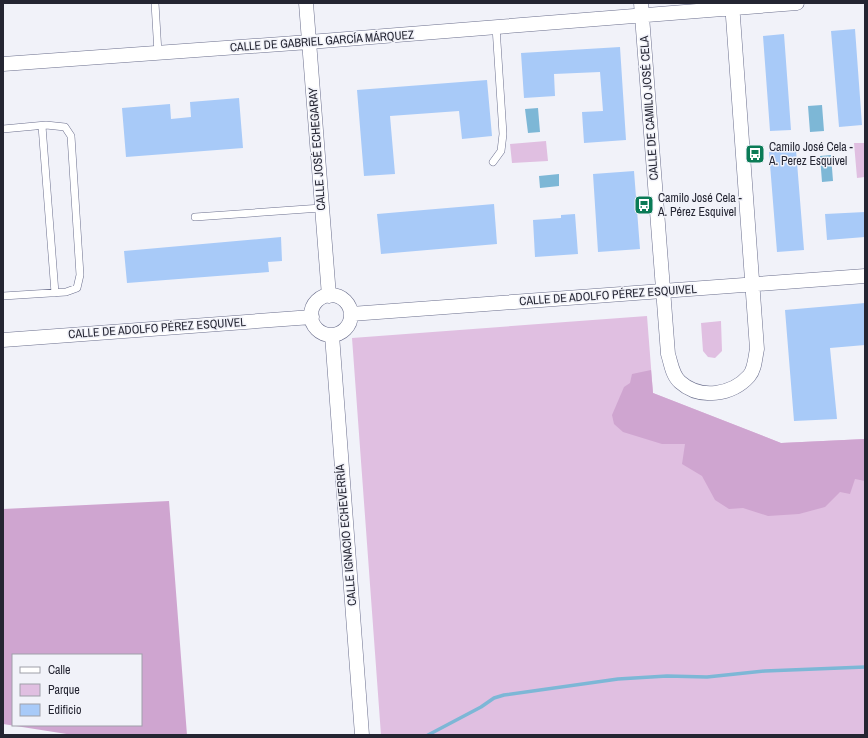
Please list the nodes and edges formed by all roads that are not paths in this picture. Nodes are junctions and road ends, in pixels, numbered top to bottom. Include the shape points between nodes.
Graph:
1 (155, 3) edge
2 (306, 3) edge
3 (797, 3) edge
4 (732, 6) edge
5 (641, 9) edge
6 (496, 27) junction
7 (309, 42) junction
8 (158, 53) junction
9 (3, 64) edge
10 (42, 126) junction
11 (3, 129) edge
12 (493, 162) dead end
13 (321, 208) junction
14 (195, 217) dead end
15 (865, 276) edge
16 (752, 284) junction
17 (662, 290) junction
18 (55, 293) junction
19 (3, 296) edge
20 (329, 296) junction
21 (351, 314) junction
22 (312, 317) junction
23 (332, 335) junction
24 (3, 340) edge
25 (362, 735) edge

1 - 8 lane
2 - 7 street, CALLE JOSÉ ECHEGARAY
3 - 4 street, CALLE DE GABRIEL GARCÍA MÁRQUEZ
4 - 5 street, CALLE DE GABRIEL GARCÍA MÁRQUEZ
4 - 16 street, CALLE DE CAMILO JOSÉ CELA
5 - 6 street, CALLE DE GABRIEL GARCÍA MÁRQUEZ
5 - 17 street, CALLE DE CAMILO JOSÉ CELA
6 - 7 street, CALLE DE GABRIEL GARCÍA MÁRQUEZ
6 - 12 lane via 503,134 501,151
7 - 8 street, CALLE DE GABRIEL GARCÍA MÁRQUEZ
7 - 13 street, CALLE JOSÉ ECHEGARAY
8 - 9 street, CALLE DE GABRIEL GARCÍA MÁRQUEZ
10 - 11 lane
10 - 18 lane
10 - 18 lane via 65,127 71,136 80,275 77,288
13 - 14 lane
13 - 20 street, CALLE JOSÉ ECHEGARAY
15 - 16 street, CALLE DE ADOLFO PÉREZ ESQUIVEL
16 - 17 street, CALLE DE ADOLFO PÉREZ ESQUIVEL
16 - 17 street, CALLE DE CAMILO JOSÉ CELA via 757,349 755,362 750,375 736,388 722,392 706,393 691,388 680,382 673,371 668,354
17 - 21 street, CALLE DE ADOLFO PÉREZ ESQUIVEL
18 - 19 lane
20 - 21 street via 342,298
20 - 22 street via 316,303 312,309
21 - 23 street via 346,329
22 - 23 street via 315,327 320,332
22 - 24 street, CALLE DE ADOLFO PÉREZ ESQUIVEL
23 - 25 street, CALLE IGNACIO ECHEVERRÍA

